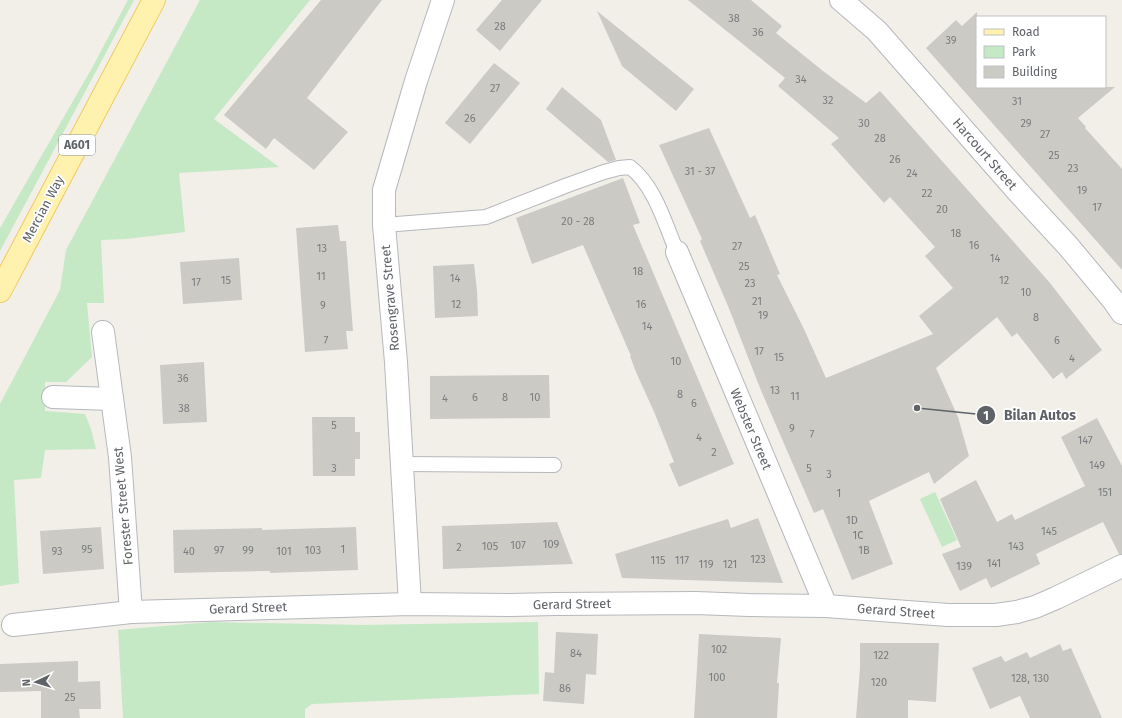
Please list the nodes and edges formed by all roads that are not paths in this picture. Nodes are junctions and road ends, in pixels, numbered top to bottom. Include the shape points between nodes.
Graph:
1 (154, 0) edge
2 (443, 0) edge
3 (841, 0) edge
4 (384, 225) junction
5 (677, 252) joint
6 (0, 291) edge
7 (1122, 314) edge
8 (103, 332) dead end
9 (53, 397) dead end
10 (112, 399) junction
11 (402, 464) junction
12 (554, 465) dead end
13 (1122, 566) edge
14 (410, 604) junction
15 (826, 606) junction
16 (132, 612) junction
17 (13, 625) dead end

1 - 6 main road, Mercian Way / A601
2 - 4 street, Rosengrave Street via 384,190
3 - 7 street, Harcourt Street via 877,31 1068,246
4 - 5 lane via 486,217 604,172 630,167 638,172 656,200
4 - 11 street, Rosengrave Street
5 - 15 street, Webster Street
8 - 10 street, Forester Street West
9 - 10 street
10 - 16 street, Forester Street West via 120,458
11 - 12 lane
11 - 14 street, Rosengrave Street
13 - 15 street, Gerard Street via 1035,607 996,615
14 - 15 street, Gerard Street via 658,602
14 - 16 street, Gerard Street
16 - 17 street, Gerard Street

